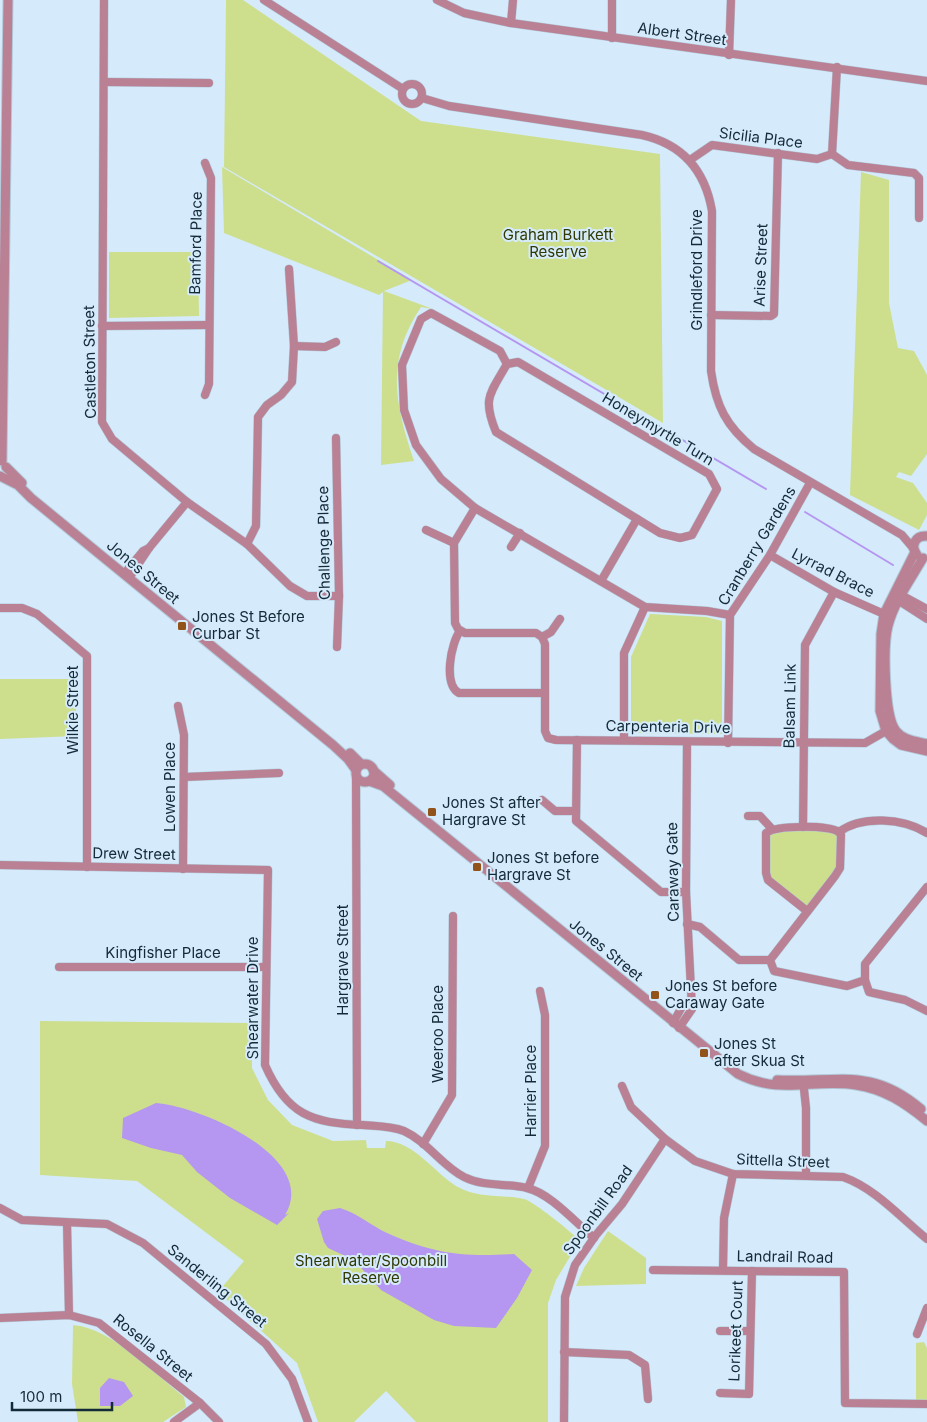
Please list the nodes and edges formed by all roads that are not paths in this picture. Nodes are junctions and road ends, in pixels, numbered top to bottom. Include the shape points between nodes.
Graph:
1 (8, 0) edge
2 (104, 0) edge
3 (264, 0) edge
4 (437, 0) edge
5 (513, 0) edge
6 (612, 0) edge
7 (731, 0) edge
8 (511, 23) junction
9 (612, 38) junction
10 (4, 50) edge
11 (730, 55) junction
12 (836, 67) junction
13 (927, 81) edge
14 (105, 82) junction
15 (209, 83) dead end
16 (402, 89) junction
17 (422, 98) junction
18 (4, 143) edge
19 (778, 154) junction
20 (832, 154) junction
21 (690, 160) junction
22 (206, 163) dead end
23 (919, 218) dead end
24 (289, 269) dead end
25 (711, 315) junction
26 (208, 325) junction
27 (102, 326) junction
28 (336, 342) dead end
29 (294, 346) junction
30 (507, 364) junction
31 (206, 395) dead end
32 (336, 438) dead end
33 (3, 463) edge
34 (0, 476) edge
35 (810, 484) junction
36 (187, 502) junction
37 (475, 508) junction
38 (636, 519) junction
39 (426, 530) dead end
40 (520, 533) junction
41 (902, 535) junction
42 (923, 536) edge
43 (454, 543) junction
44 (247, 544) junction
45 (511, 547) dead end
46 (914, 550) junction
47 (770, 555) junction
48 (925, 558) edge
49 (128, 574) junction
50 (601, 581) junction
51 (834, 592) junction
52 (339, 596) junction
53 (901, 599) junction
54 (645, 607) junction
55 (0, 608) edge
56 (927, 609) edge
57 (884, 614) junction
58 (730, 615) junction
59 (927, 618) edge
60 (560, 619) dead end
61 (460, 630) junction
62 (542, 637) junction
63 (337, 647) dead end
64 (544, 693) junction
65 (178, 706) dead end
66 (886, 731) junction
67 (577, 740) junction
68 (624, 740) junction
69 (687, 742) junction
70 (728, 742) junction
71 (804, 742) junction
72 (927, 744) edge
73 (927, 752) edge
74 (358, 770) junction
75 (373, 770) junction
76 (279, 773) dead end
77 (184, 777) junction
78 (367, 781) junction
79 (357, 794) junction
80 (542, 800) dead end
81 (576, 811) junction
82 (748, 816) dead end
83 (803, 827) junction
84 (772, 829) junction
85 (839, 832) junction
86 (927, 833) edge
87 (0, 865) edge
88 (86, 867) junction
89 (183, 868) junction
90 (268, 870) joint
91 (927, 887) edge
92 (686, 892) junction
93 (807, 911) junction
94 (452, 916) dead end
95 (687, 924) junction
96 (770, 960) junction
97 (59, 967) dead end
98 (266, 967) junction
99 (865, 980) junction
100 (540, 991) dead end
101 (927, 1011) edge
102 (678, 1023) junction
103 (806, 1083) junction
104 (622, 1086) dead end
105 (927, 1114) edge
106 (927, 1121) edge
107 (357, 1125) junction
108 (665, 1139) junction
109 (423, 1144) junction
110 (733, 1174) junction
111 (806, 1175) junction
112 (528, 1188) junction
113 (0, 1208) edge
114 (67, 1223) junction
115 (594, 1238) junction
116 (927, 1239) edge
117 (723, 1269) junction
118 (654, 1270) dead end
119 (752, 1272) junction
120 (927, 1308) edge
121 (69, 1315) junction
122 (0, 1318) edge
123 (720, 1330) dead end
124 (749, 1330) junction
125 (917, 1334) dead end
126 (564, 1352) junction
127 (720, 1393) dead end
128 (648, 1400) dead end
129 (200, 1404) junction
130 (927, 1404) edge
131 (174, 1422) edge
132 (219, 1422) edge
133 (308, 1422) edge
134 (564, 1422) edge

1 - 10 street
2 - 14 street, Castleton Street
3 - 16 street
4 - 8 street, Albert Street via 464,13
5 - 8 street
6 - 9 street
7 - 11 street
8 - 9 street, Albert Street
9 - 11 street, Albert Street
10 - 18 street
11 - 12 street, Albert Street
12 - 13 street, Albert Street
12 - 20 street
14 - 15 street
14 - 27 street, Castleton Street
16 - 17 street via 415,84 421,89
16 - 17 street via 402,98 409,104 418,103
17 - 21 street, Grindleford Drive via 449,106 655,138 680,150
18 - 33 street
19 - 20 street, Sicilia Place via 817,159
19 - 21 street, Sicilia Place via 712,145
19 - 25 street, Arise Street via 774,314
20 - 23 street via 848,165 914,173 919,178
21 - 25 street, Grindleford Drive via 705,184 712,211
22 - 26 street, Bamford Place via 211,178
24 - 29 street
25 - 35 street, Grindleford Drive via 714,395 724,418 754,449
26 - 27 street
26 - 31 street, Bamford Place via 209,384
27 - 36 street, Castleton Street via 102,422 112,439
28 - 29 street via 325,347
29 - 44 street via 292,382 258,417 256,526
30 - 37 street via 500,351 431,313 421,319 402,365 404,410 416,445 441,479
30 - 38 street, Honeymyrtle Turn via 488,398 488,413 496,432
30 - 38 street, Honeymyrtle Turn via 518,362 709,474 717,489 692,535 680,538 660,533
32 - 52 street, Challenge Place
33 - 34 street, Jones Street via 5,472
33 - 49 street, Jones Street
34 - 49 street, Jones Street via 18,485
35 - 41 street, Grindleford Drive
35 - 47 street, Cranberry Gardens
36 - 44 street, Castleton Street
36 - 49 street via 143,551
37 - 40 street
37 - 43 street
38 - 50 street
39 - 43 street
40 - 45 street
40 - 50 street
41 - 42 street, Grindleford Drive
41 - 46 street, Grindleford Drive
42 - 46 street, Grindleford Drive via 914,542
43 - 61 street via 455,623
44 - 52 street, Castleton Street via 290,586 307,596
46 - 48 street, Grindleford Drive
46 - 57 street
47 - 51 street, Lyrrad Brace
47 - 58 street, Cranberry Gardens
48 - 53 street
49 - 74 street, Jones Street via 342,753
50 - 54 street
51 - 57 street, Lyrrad Brace
51 - 71 street, Balsam Link via 805,645
52 - 63 street, Challenge Place
53 - 56 street
53 - 59 street
53 - 72 street via 888,627 887,708 900,735
54 - 58 street via 707,610
54 - 68 street via 624,654
55 - 88 street, Wilkie Street via 22,608 36,614 86,656
57 - 66 street via 880,711
58 - 70 street, Cranberry Gardens
60 - 62 street via 551,632
61 - 62 street via 465,633 536,633
61 - 64 street via 451,655 451,685 454,690 459,693
62 - 64 street, Carpenteria Drive via 545,644
64 - 67 street, Carpenteria Drive via 548,738
65 - 77 street, Lowen Place via 184,735
66 - 71 street, Carpenteria Drive via 865,742
66 - 73 street via 901,745
67 - 68 street, Carpenteria Drive
67 - 81 street
68 - 69 street, Carpenteria Drive
69 - 70 street, Carpenteria Drive
69 - 92 street, Caraway Gate
70 - 71 street, Carpenteria Drive
71 - 83 street, Balsam Link
74 - 75 street, Jones Street via 370,765
74 - 78 street, Jones Street via 361,781
74 - 79 street, Hargrave Street
75 - 78 street via 373,776
75 - 102 street, Jones Street
76 - 77 street
77 - 89 street, Lowen Place
78 - 79 street
78 - 102 street, Jones Street via 383,786
79 - 107 street, Hargrave Street
80 - 81 street via 555,811
81 - 92 street via 576,821 661,892
82 - 84 street via 760,816
83 - 84 street
83 - 85 street
84 - 93 street via 766,833 768,880
85 - 86 street via 858,822 893,822 913,825
85 - 93 street via 840,868
87 - 88 street, Drew Street
88 - 89 street, Drew Street
89 - 90 street, Drew Street
90 - 98 street, Shearwater Drive
91 - 99 street via 865,964
92 - 95 street, Caraway Gate
93 - 96 street
94 - 109 street, Weeroo Place via 452,1095
95 - 96 street via 700,927 739,960
95 - 102 street, Caraway Gate via 690,1000 684,1003
96 - 99 street via 774,971 847,986
97 - 98 street, Kingfisher Place
98 - 107 street, Shearwater Drive via 266,1065 274,1084 297,1111 316,1120
99 - 101 street via 869,992 905,1000
100 - 112 street, Harrier Place via 545,1015 545,1146
102 - 103 street, Jones Street via 728,1067 748,1079 771,1085
103 - 105 street, Jones Street via 844,1078 870,1081 899,1093
103 - 106 street, Jones Street via 875,1089 904,1103
103 - 111 street via 809,1101 806,1108
104 - 108 street, Sittella Street via 631,1107
107 - 109 street, Shearwater Drive via 395,1129
108 - 110 street, Sittella Street via 695,1161
108 - 115 street, Spoonbill Road via 622,1204
109 - 112 street, Shearwater Drive via 464,1177 481,1184
110 - 111 street, Sittella Street
110 - 117 street via 724,1218
111 - 116 street, Sittella Street via 843,1177 855,1181
112 - 115 street, Shearwater Drive via 544,1195
113 - 114 street, Sanderling Street via 22,1220
114 - 121 street
114 - 133 street, Sanderling Street via 107,1224 143,1243 241,1321 266,1344 292,1379
115 - 126 street, Spoonbill Road via 574,1265 565,1297
117 - 118 street, Landrail Road
117 - 119 street, Landrail Road
119 - 124 street, Lorikeet Court
119 - 130 street, Landrail Road via 844,1272 845,1404
120 - 125 street
121 - 122 street, Rosella Street
121 - 129 street, Rosella Street via 99,1322
123 - 124 street
124 - 127 street, Lorikeet Court via 749,1394
126 - 128 street via 629,1355 645,1365
126 - 134 street, Spoonbill Road
129 - 131 street
129 - 132 street, Rosella Street

